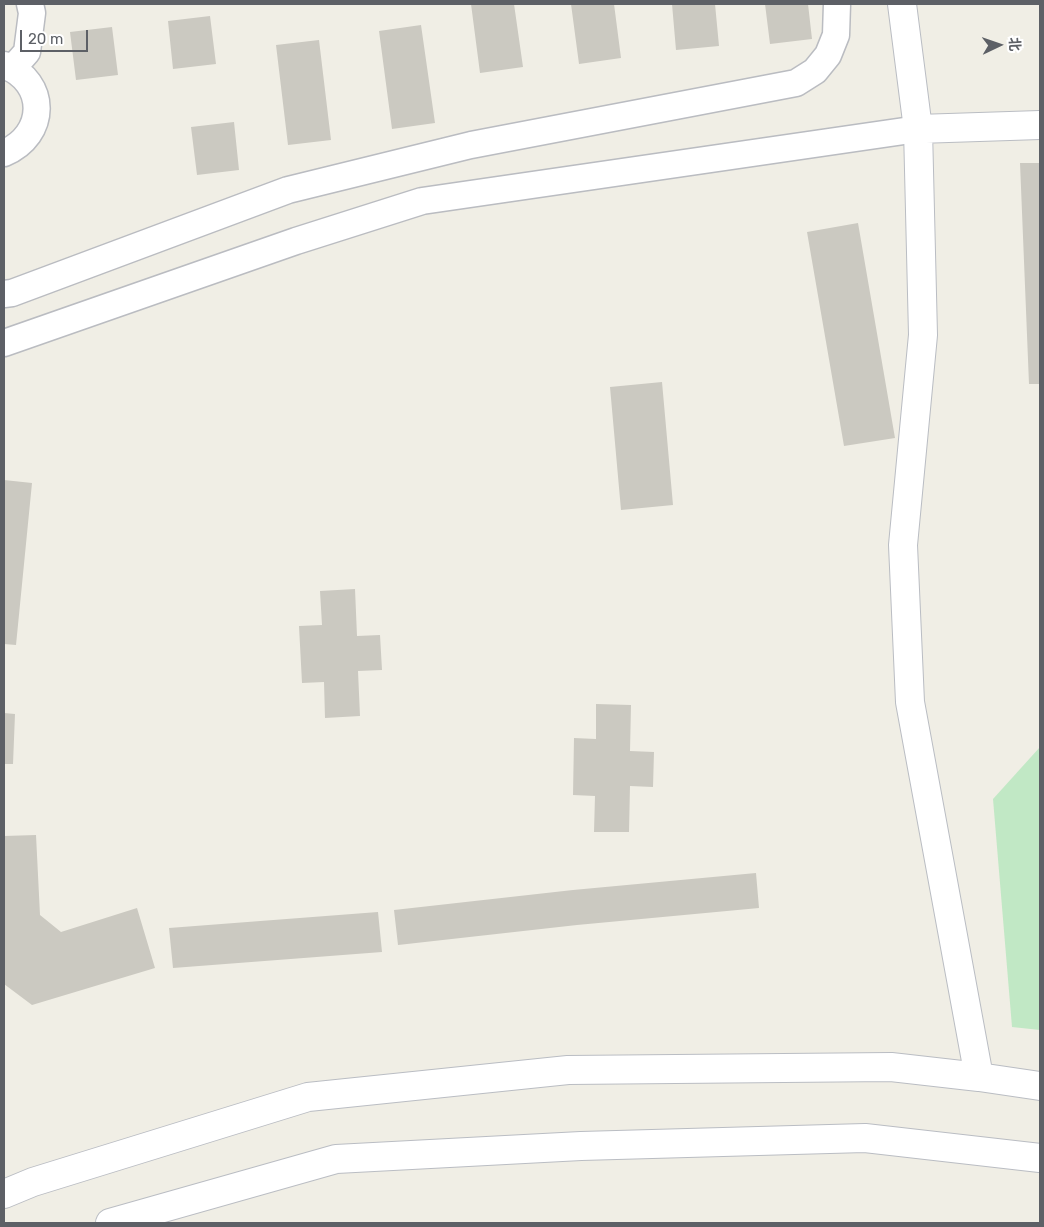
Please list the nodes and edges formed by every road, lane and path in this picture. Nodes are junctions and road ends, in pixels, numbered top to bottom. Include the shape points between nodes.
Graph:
1 (30, 4) edge
2 (836, 4) edge
3 (902, 4) edge
4 (8, 67) edge
5 (1040, 125) edge
6 (918, 129) junction
7 (4, 154) edge
8 (4, 294) edge
9 (4, 343) edge
10 (978, 1077) junction
11 (1040, 1086) edge
12 (1040, 1158) edge
13 (4, 1194) edge
14 (110, 1223) edge

1 - 4 street via 28,52
2 - 8 street via 836,35 828,55 814,71 796,83 471,145 288,190
3 - 6 main road
4 - 7 street via 22,75 30,85 37,108 32,131 16,148
5 - 6 main road
6 - 9 street via 422,201 296,241
6 - 10 main road via 923,334 903,545 910,702
10 - 11 main road
10 - 13 main road via 891,1068 568,1070 308,1097 33,1182
12 - 14 main road via 865,1138 581,1146 336,1159

